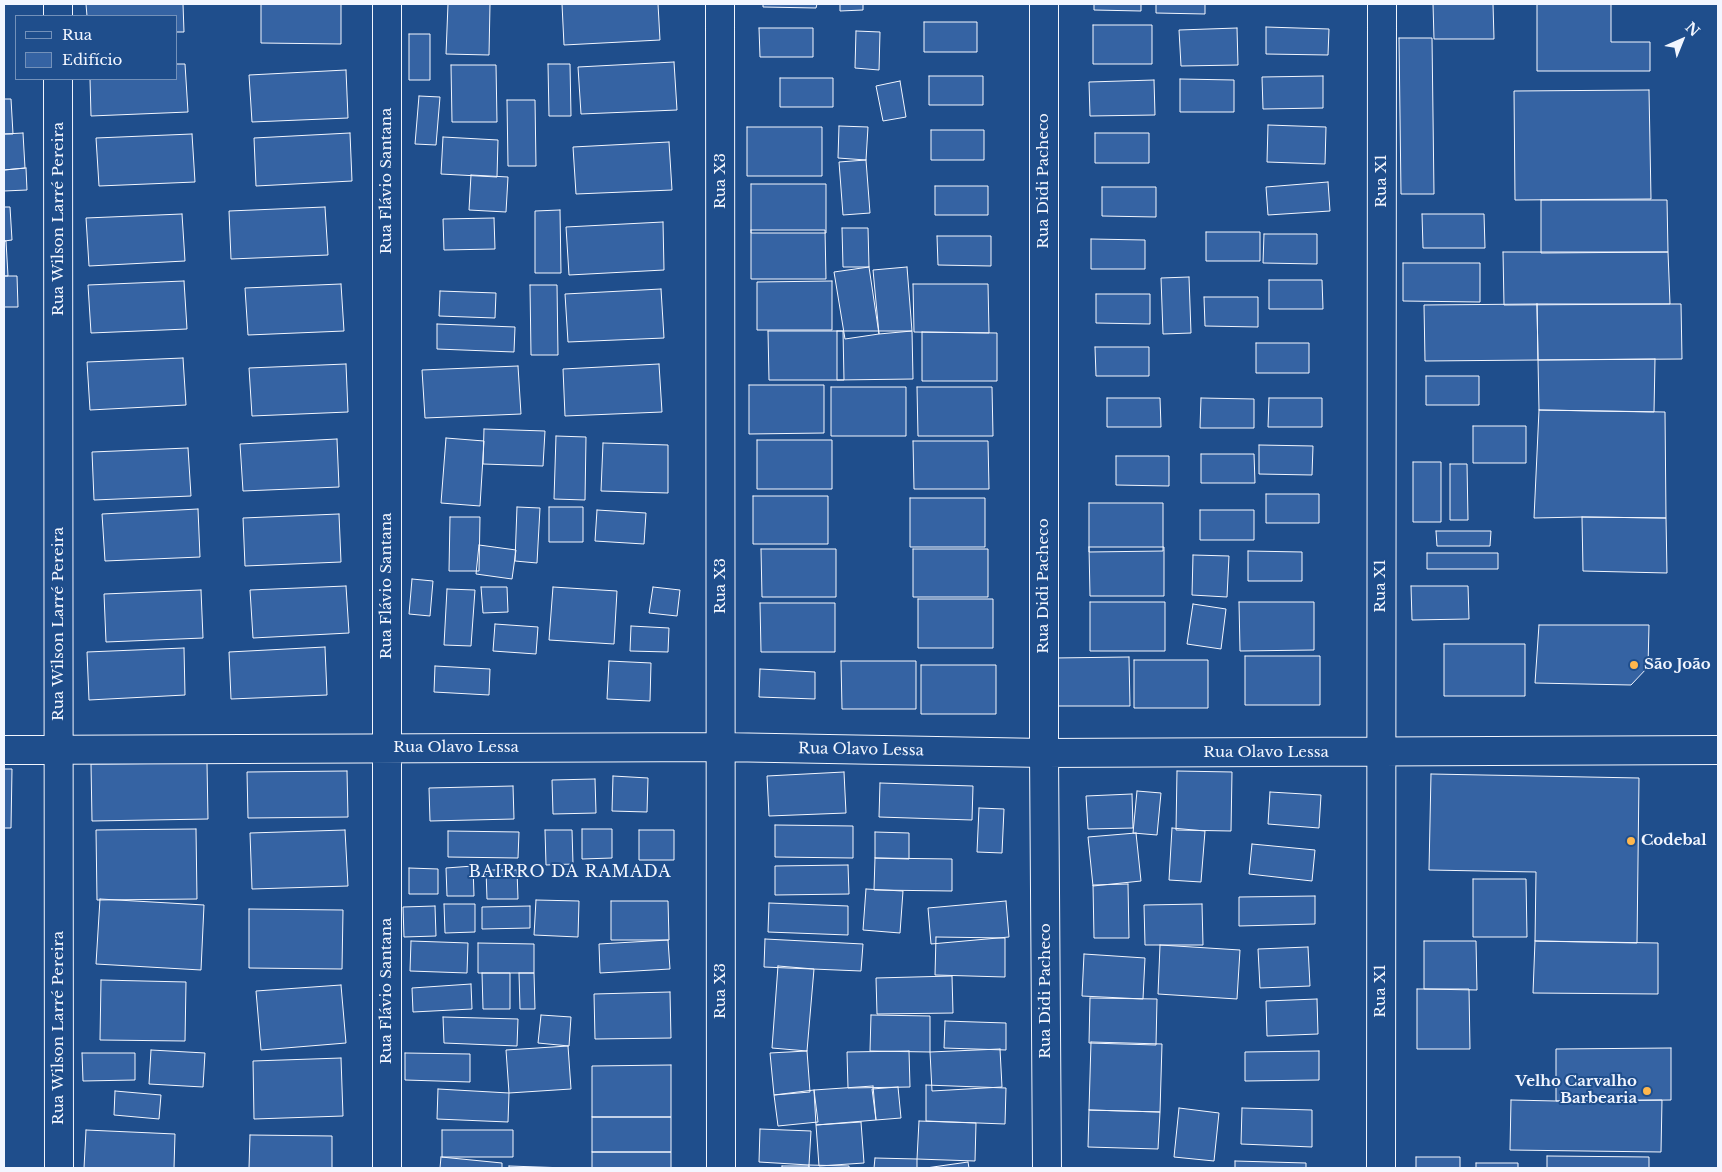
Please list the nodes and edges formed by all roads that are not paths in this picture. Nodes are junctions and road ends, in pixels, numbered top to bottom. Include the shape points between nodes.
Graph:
1 (387, 4) edge
2 (720, 4) edge
3 (1044, 4) edge
4 (1382, 4) edge
5 (58, 80) edge
6 (721, 747) junction
7 (386, 748) junction
8 (59, 749) junction
9 (4, 750) edge
10 (1718, 750) edge
11 (1044, 753) junction
12 (1381, 753) junction
13 (59, 1168) edge
14 (387, 1168) edge
15 (721, 1168) edge
16 (1047, 1168) edge
17 (1381, 1168) edge

1 - 7 street, Rua Flávio Santana
2 - 6 street, Rua X3
3 - 11 street, Rua Didi Pacheco
4 - 12 street, Rua X1
5 - 8 street, Rua Wilson Larré Pereira
6 - 7 street, Rua Olavo Lessa
6 - 11 street, Rua Olavo Lessa
6 - 15 street, Rua X3
7 - 8 street, Rua Olavo Lessa
7 - 14 street, Rua Flávio Santana
8 - 9 street, Rua Olavo Lessa
8 - 13 street, Rua Wilson Larré Pereira
10 - 12 street, Rua Olavo Lessa
11 - 12 street, Rua Olavo Lessa
11 - 16 street, Rua Didi Pacheco
12 - 17 street, Rua X1

